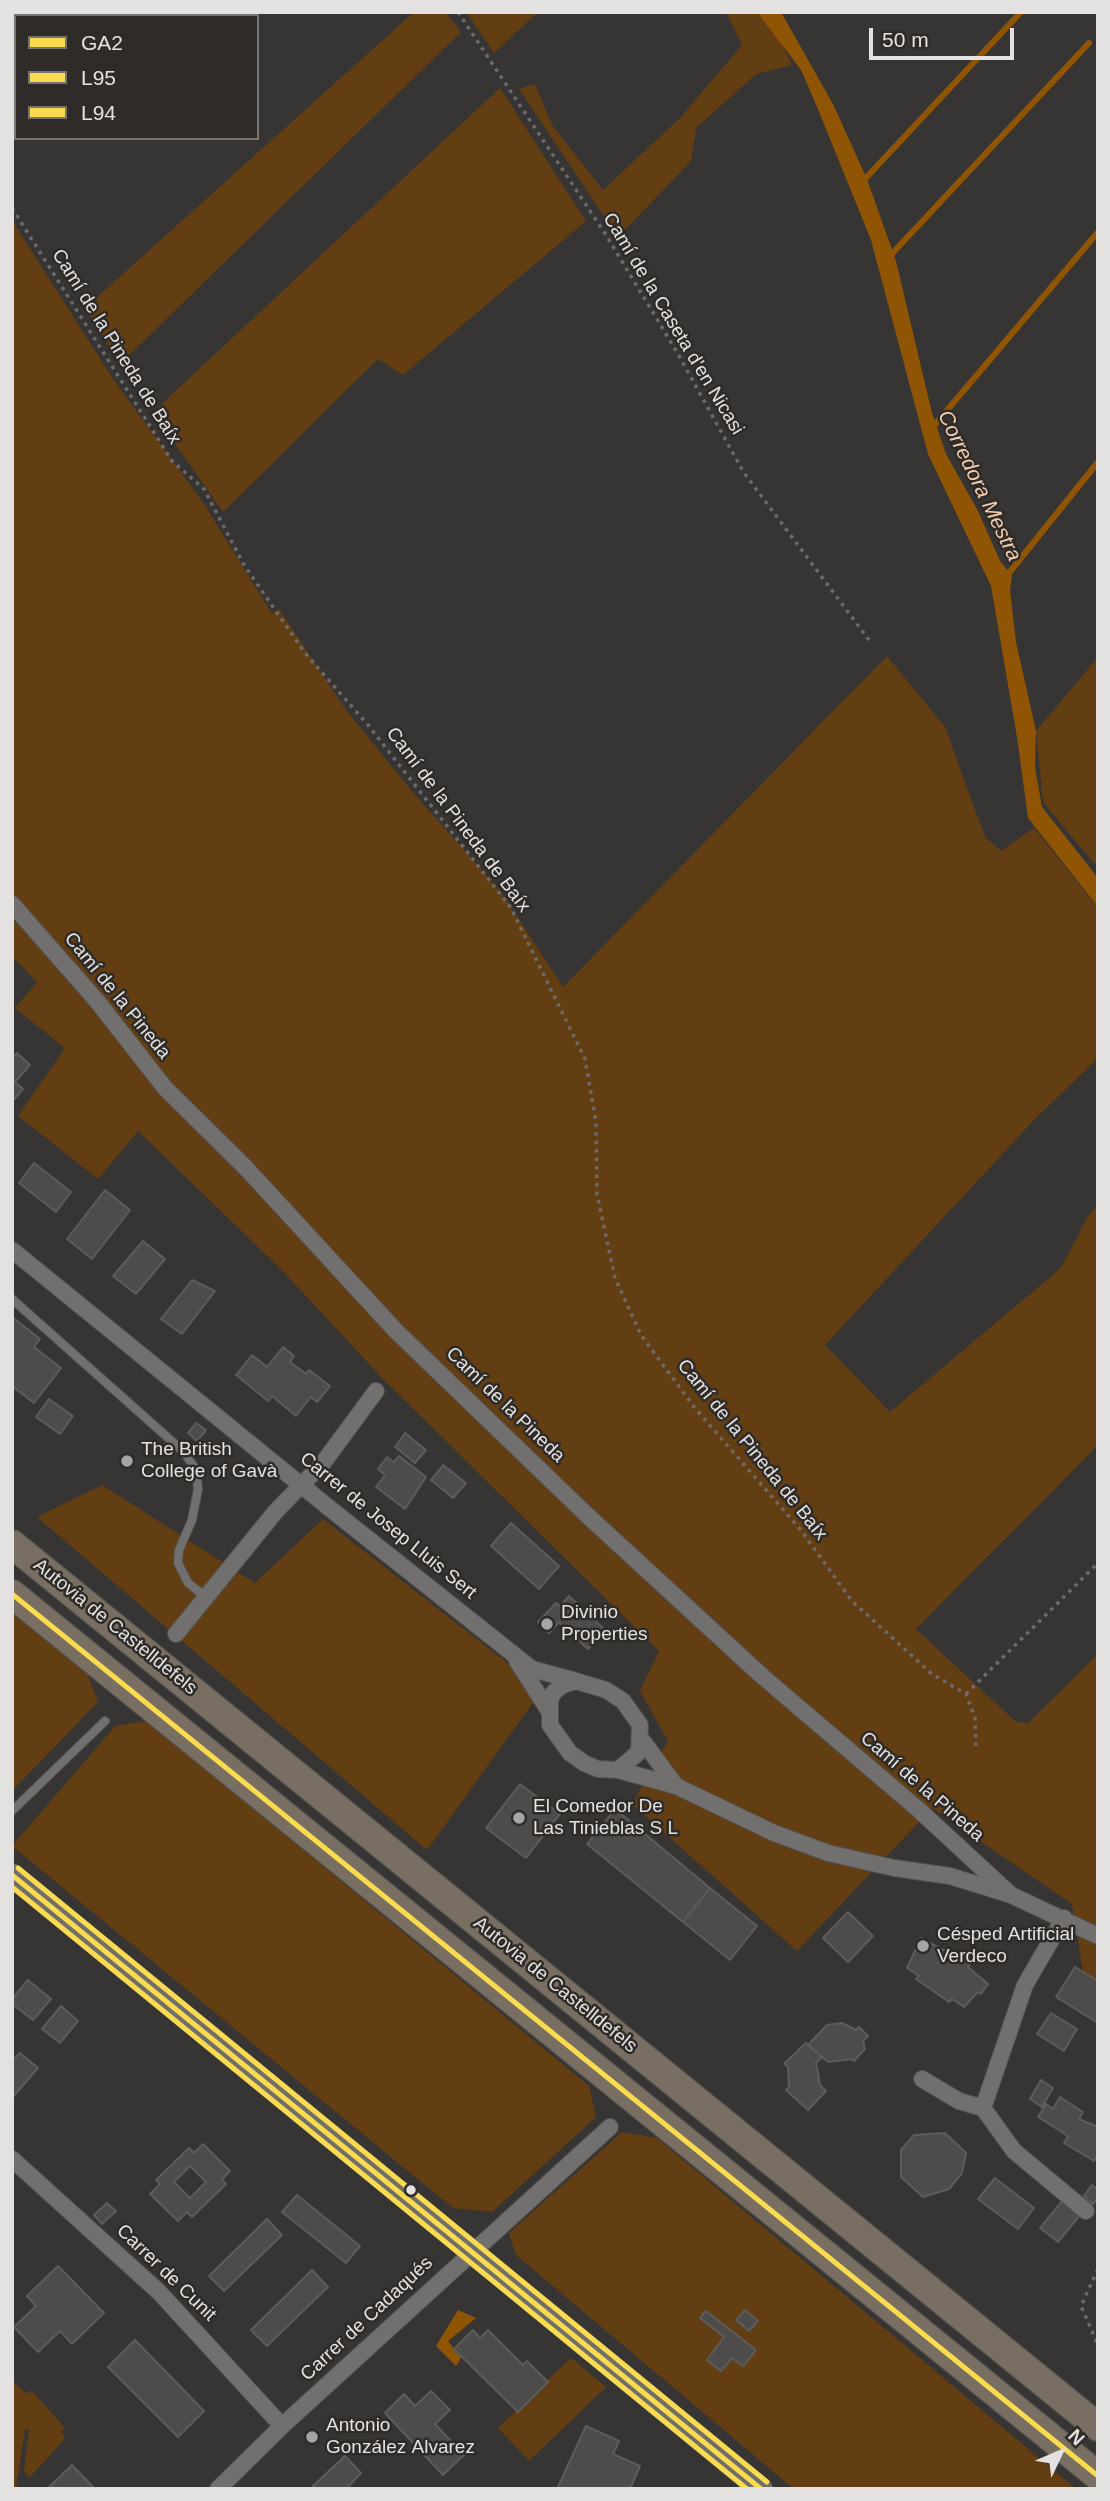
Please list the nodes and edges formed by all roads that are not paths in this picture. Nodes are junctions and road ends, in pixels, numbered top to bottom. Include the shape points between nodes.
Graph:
1 (12, 904) edge
2 (12, 1250) edge
3 (12, 1299) edge
4 (376, 1391) dead end
5 (302, 1485) junction
6 (12, 1544) edge
7 (12, 1594) edge
8 (206, 1597) junction
9 (176, 1634) dead end
10 (510, 1651) junction
11 (576, 1681) junction
12 (549, 1711) junction
13 (105, 1721) dead end
14 (642, 1740) junction
15 (618, 1770) junction
16 (676, 1786) junction
17 (12, 1811) edge
18 (12, 1875) edge
19 (1011, 1895) junction
20 (1064, 1918) junction
21 (1098, 1936) edge
22 (922, 2079) dead end
23 (983, 2108) junction
24 (610, 2127) dead end
25 (12, 2159) edge
26 (1086, 2211) dead end
27 (473, 2250) junction
28 (282, 2426) junction
29 (1098, 2427) edge
30 (1098, 2476) edge
31 (218, 2489) edge
32 (761, 2489) edge

1 - 19 street, Camí de la Pineda via 165,1088 245,1167 396,1331 762,1676
2 - 5 street, Carrer de Josep Lluis Sert
3 - 8 lane via 164,1431 196,1470 197,1504 178,1563 188,1583
4 - 5 street
5 - 8 street
5 - 10 street, Carrer de Josep Lluis Sert
6 - 29 highway, Autovia de Castelldefels
7 - 30 highway, Autovia de Castelldefels
8 - 9 street
10 - 11 street, Carrer de Josep Lluis Sert via 540,1672
10 - 12 street, Carrer de Josep Lluis Sert
11 - 12 street via 554,1692
11 - 14 street, Carrer de Josep Lluis Sert via 623,1701 640,1725
12 - 15 street, Carrer de Josep Lluis Sert via 550,1725 570,1753 598,1769
13 - 17 lane
14 - 15 street via 639,1752
14 - 16 street, Carrer de Josep Lluis Sert
15 - 16 street, Carrer de Josep Lluis Sert
16 - 19 street, Carrer de Josep Lluis Sert via 828,1853 950,1876
18 - 27 street
19 - 20 street, Carrer de Josep Lluis Sert
20 - 21 street, Carrer de Josep Lluis Sert
20 - 23 street via 1026,1985
22 - 23 street via 959,2101
23 - 26 street via 1014,2151
24 - 27 street, Carrer de Cadaqués
25 - 28 street, Carrer de Cunit via 159,2292
27 - 28 street, Carrer de Cadaqués
27 - 32 street
28 - 31 street, Carrer de Cadaqués

